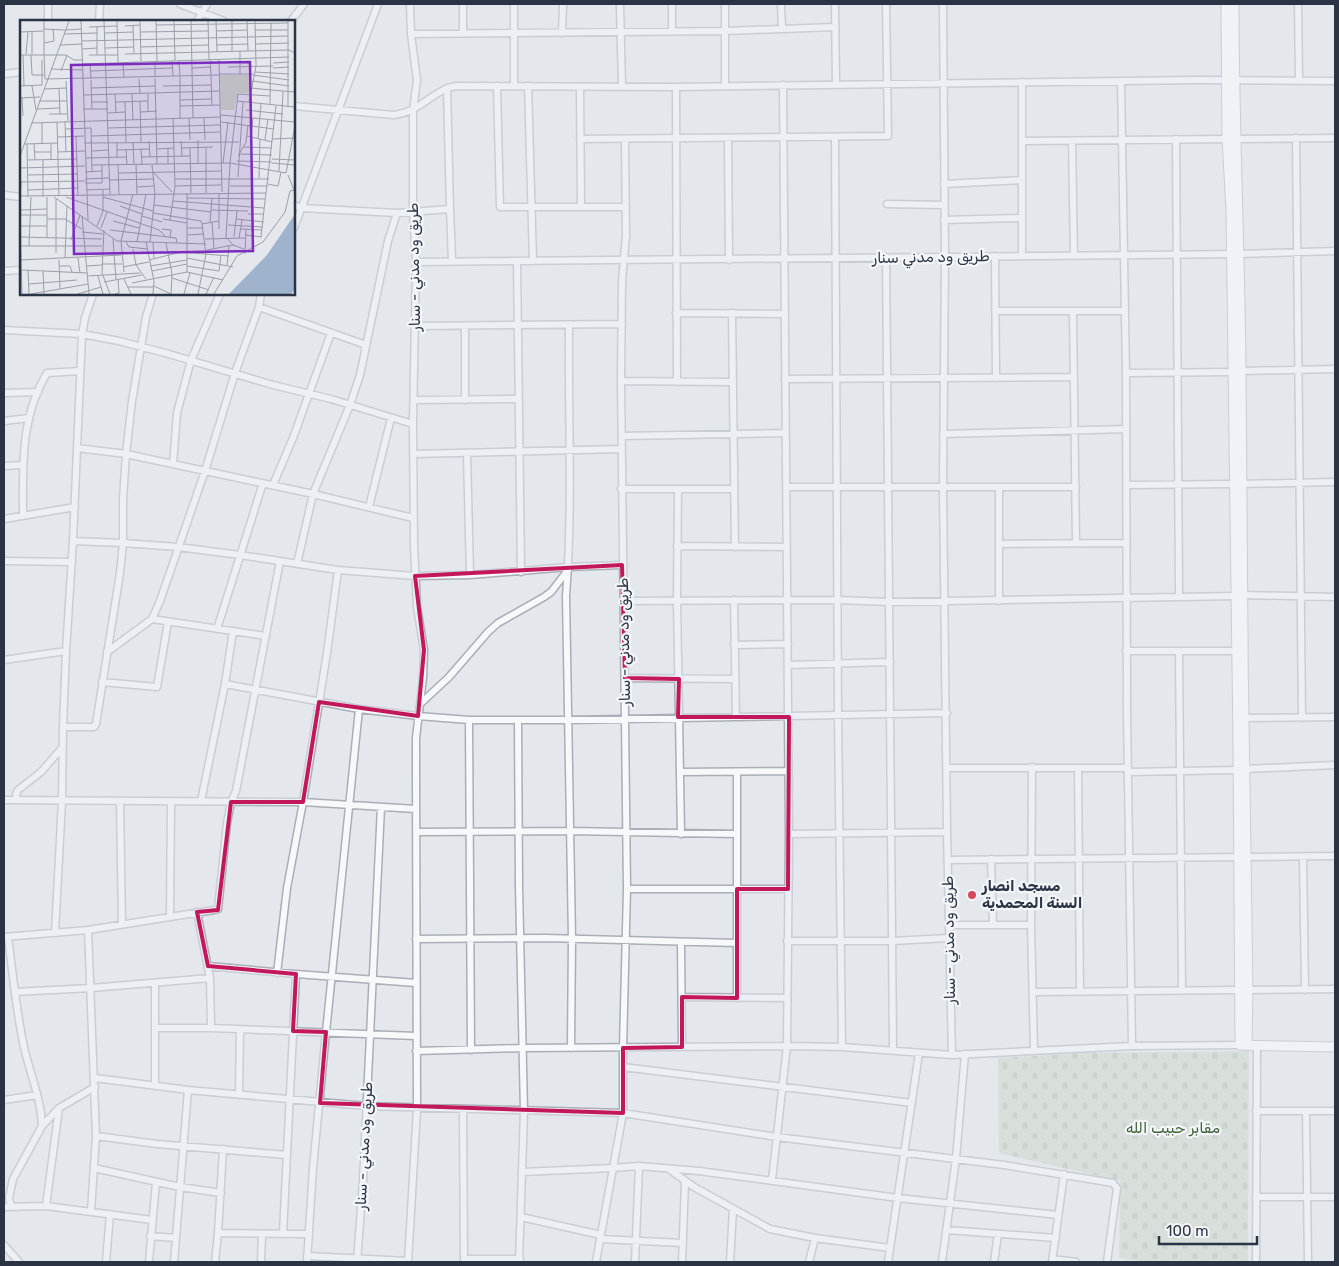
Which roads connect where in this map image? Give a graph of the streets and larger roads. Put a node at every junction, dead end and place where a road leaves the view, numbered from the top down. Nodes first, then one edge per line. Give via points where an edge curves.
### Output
1 (48, 4) edge
2 (100, 4) edge
3 (180, 4) edge
4 (207, 4) edge
5 (304, 4) edge
6 (378, 4) edge
7 (410, 4) edge
8 (463, 4) edge
9 (514, 4) edge
10 (563, 4) edge
11 (620, 4) edge
12 (672, 4) edge
13 (725, 4) edge
14 (781, 4) edge
15 (834, 4) edge
16 (886, 4) edge
17 (943, 4) edge
18 (1226, 4) edge
19 (1234, 4) edge
20 (1298, 4) edge
21 (202, 12) junction
22 (48, 20) edge
23 (99, 20) edge
24 (198, 20) edge
25 (222, 20) edge
26 (292, 20) edge
27 (835, 27) junction
28 (782, 29) junction
29 (672, 31) junction
30 (725, 31) junction
31 (513, 32) junction
32 (620, 32) junction
33 (463, 33) junction
34 (562, 33) junction
35 (411, 34) junction
36 (20, 72) edge
37 (4, 74) edge
38 (1121, 81) junction
39 (1231, 81) junction
40 (1299, 81) junction
41 (1335, 81) edge
42 (1022, 82) junction
43 (944, 83) junction
44 (836, 84) junction
45 (886, 84) junction
46 (725, 85) junction
47 (783, 85) junction
48 (497, 86) junction
49 (514, 86) junction
50 (528, 86) junction
51 (676, 86) junction
52 (580, 87) junction
53 (622, 87) junction
54 (448, 88) junction
55 (295, 106) edge
56 (336, 110) junction
57 (413, 110) junction
58 (783, 137) junction
59 (835, 137) junction
60 (676, 138) junction
61 (728, 138) junction
62 (1296, 138) junction
63 (1335, 138) edge
64 (580, 139) junction
65 (625, 139) junction
66 (1176, 139) junction
67 (1231, 139) junction
68 (1022, 140) junction
69 (1122, 140) junction
70 (1072, 141) junction
71 (1021, 180) junction
72 (944, 184) junction
73 (4, 195) edge
74 (20, 197) edge
75 (887, 204) dead end
76 (944, 204) junction
77 (295, 205) edge
78 (626, 207) junction
79 (301, 208) junction
80 (531, 208) junction
81 (581, 208) junction
82 (450, 210) junction
83 (413, 212) junction
84 (397, 213) junction
85 (1021, 218) junction
86 (944, 220) junction
87 (295, 225) edge
88 (1335, 251) edge
89 (1296, 252) junction
90 (1123, 254) junction
91 (1177, 254) junction
92 (1235, 254) junction
93 (1074, 255) junction
94 (996, 256) junction
95 (1022, 256) junction
96 (945, 257) junction
97 (784, 258) junction
98 (835, 258) junction
99 (886, 258) junction
100 (729, 260) junction
101 (452, 261) junction
102 (517, 261) junction
103 (532, 261) junction
104 (624, 261) junction
105 (676, 261) junction
106 (416, 262) junction
107 (20, 270) edge
108 (4, 271) edge
109 (93, 295) edge
110 (152, 295) edge
111 (220, 295) edge
112 (260, 295) edge
113 (259, 307) junction
114 (996, 311) junction
115 (1124, 311) junction
116 (1073, 312) junction
117 (676, 313) junction
118 (732, 313) junction
119 (784, 314) junction
120 (622, 324) junction
121 (517, 325) junction
122 (569, 325) junction
123 (415, 326) junction
124 (465, 326) junction
125 (4, 330) edge
126 (331, 333) junction
127 (82, 334) junction
128 (366, 345) junction
129 (142, 347) junction
130 (191, 360) junction
131 (1335, 369) edge
132 (1299, 370) junction
133 (80, 371) junction
134 (1177, 372) junction
135 (1237, 372) junction
136 (235, 373) junction
137 (1126, 373) junction
138 (1074, 377) junction
139 (943, 378) junction
140 (996, 378) junction
141 (785, 379) junction
142 (888, 379) junction
143 (836, 380) junction
144 (621, 381) junction
145 (677, 382) junction
146 (733, 382) junction
147 (38, 392) junction
148 (4, 393) edge
149 (310, 393) junction
150 (518, 399) junction
151 (414, 400) junction
152 (465, 400) junction
153 (350, 405) junction
154 (29, 418) junction
155 (391, 418) junction
156 (4, 421) edge
157 (413, 424) junction
158 (1126, 429) junction
159 (1075, 431) junction
160 (734, 433) junction
161 (786, 433) junction
162 (943, 434) junction
163 (622, 436) junction
164 (77, 448) junction
165 (621, 449) junction
166 (570, 451) junction
167 (519, 452) junction
168 (467, 453) junction
169 (126, 454) junction
170 (413, 454) junction
171 (173, 464) junction
172 (22, 465) junction
173 (4, 466) edge
174 (206, 471) junction
175 (1335, 482) edge
176 (263, 483) junction
177 (1299, 483) junction
178 (1177, 484) junction
179 (1238, 484) junction
180 (273, 485) junction
181 (1127, 485) junction
182 (943, 486) junction
183 (786, 487) junction
184 (889, 487) junction
185 (1076, 487) junction
186 (837, 488) junction
187 (999, 488) junction
188 (622, 489) junction
189 (678, 489) junction
190 (733, 489) junction
191 (313, 494) junction
192 (75, 507) junction
193 (369, 507) junction
194 (23, 516) junction
195 (413, 518) junction
196 (4, 519) edge
197 (73, 541) junction
198 (1076, 542) junction
199 (123, 543) junction
200 (1126, 543) junction
201 (999, 544) junction
202 (677, 546) junction
203 (178, 547) junction
204 (735, 547) junction
205 (787, 547) junction
206 (240, 555) junction
207 (4, 561) edge
208 (72, 562) junction
209 (280, 562) junction
210 (297, 564) junction
211 (622, 565) junction
212 (568, 568) junction
213 (338, 570) junction
214 (521, 572) junction
215 (470, 575) junction
216 (415, 576) junction
217 (1239, 596) junction
218 (1302, 596) junction
219 (1126, 597) junction
220 (1179, 597) junction
221 (1335, 597) edge
222 (677, 600) junction
223 (734, 600) junction
224 (788, 600) junction
225 (837, 600) junction
226 (623, 601) junction
227 (944, 601) junction
228 (999, 601) junction
229 (890, 602) junction
230 (152, 619) junction
231 (168, 622) junction
232 (217, 629) junction
233 (233, 631) junction
234 (266, 636) junction
235 (734, 644) junction
236 (788, 644) junction
237 (66, 651) junction
238 (1179, 651) junction
239 (1236, 651) junction
240 (107, 652) junction
241 (1126, 652) junction
242 (4, 660) edge
243 (890, 662) junction
244 (838, 664) junction
245 (788, 665) junction
246 (625, 678) junction
247 (679, 679) junction
248 (735, 679) junction
249 (102, 682) junction
250 (225, 684) junction
251 (256, 690) junction
252 (319, 702) junction
253 (420, 704) junction
254 (359, 709) junction
255 (947, 713) junction
256 (890, 714) junction
257 (418, 716) junction
258 (838, 716) junction
259 (736, 717) junction
260 (788, 717) junction
261 (1335, 717) edge
262 (678, 718) junction
263 (1244, 718) junction
264 (1302, 718) junction
265 (626, 719) junction
266 (469, 720) junction
267 (518, 720) junction
268 (568, 720) junction
269 (63, 727) junction
270 (62, 748) junction
271 (1335, 765) edge
272 (1032, 767) junction
273 (947, 768) junction
274 (1078, 768) junction
275 (1242, 769) junction
276 (1129, 770) junction
277 (788, 771) junction
278 (680, 772) junction
279 (737, 772) junction
280 (1180, 772) junction
281 (4, 800) edge
282 (17, 800) junction
283 (62, 801) junction
284 (120, 801) junction
285 (201, 801) junction
286 (171, 802) junction
287 (231, 802) junction
288 (303, 802) junction
289 (348, 805) junction
290 (381, 807) junction
291 (416, 809) junction
292 (470, 831) junction
293 (569, 831) junction
294 (416, 832) junction
295 (518, 832) junction
296 (947, 832) junction
297 (626, 833) junction
298 (681, 834) junction
299 (737, 834) junction
300 (789, 834) junction
301 (840, 834) junction
302 (892, 834) junction
303 (1242, 856) junction
304 (1335, 856) edge
305 (1181, 857) junction
306 (1303, 857) junction
307 (1079, 858) junction
308 (1130, 858) junction
309 (991, 859) junction
310 (1031, 859) junction
311 (948, 860) junction
312 (737, 888) junction
313 (627, 889) junction
314 (788, 889) junction
315 (197, 912) junction
316 (170, 916) junction
317 (122, 924) junction
318 (993, 924) junction
319 (949, 925) junction
320 (1031, 925) junction
321 (88, 930) junction
322 (55, 934) junction
323 (6, 937) edge
324 (520, 938) junction
325 (572, 938) junction
326 (949, 938) junction
327 (472, 939) junction
328 (416, 940) junction
329 (892, 940) junction
330 (626, 941) junction
331 (787, 941) junction
332 (841, 941) junction
333 (681, 942) junction
334 (737, 943) junction
335 (208, 966) junction
336 (277, 973) junction
337 (296, 974) junction
338 (332, 977) junction
339 (210, 978) junction
340 (372, 979) junction
341 (416, 982) junction
342 (155, 983) junction
343 (91, 988) junction
344 (1335, 989) edge
345 (1182, 990) junction
346 (1244, 990) junction
347 (1304, 990) junction
348 (1080, 991) junction
349 (1130, 991) junction
350 (15, 992) junction
351 (1033, 992) junction
352 (682, 997) junction
353 (737, 998) junction
354 (787, 998) junction
355 (156, 1028) junction
356 (211, 1028) junction
357 (240, 1030) junction
358 (293, 1031) junction
359 (326, 1032) junction
360 (370, 1034) junction
361 (416, 1036) junction
362 (1248, 1045) junction
363 (787, 1046) junction
364 (1132, 1046) junction
365 (682, 1047) junction
366 (842, 1047) junction
367 (1335, 1047) edge
368 (523, 1048) junction
369 (571, 1048) junction
370 (623, 1048) junction
371 (471, 1050) junction
372 (893, 1050) junction
373 (1034, 1050) junction
374 (416, 1051) junction
375 (919, 1053) junction
376 (966, 1054) junction
377 (952, 1055) junction
378 (623, 1067) junction
379 (95, 1078) junction
380 (155, 1086) junction
381 (95, 1087) junction
382 (782, 1088) junction
383 (188, 1090) junction
384 (37, 1095) junction
385 (239, 1095) junction
386 (4, 1100) edge
387 (289, 1100) junction
388 (320, 1103) junction
389 (912, 1103) junction
390 (366, 1106) junction
391 (59, 1108) junction
392 (417, 1109) junction
393 (464, 1110) junction
394 (1335, 1110) edge
395 (524, 1111) junction
396 (1256, 1111) junction
397 (1306, 1111) junction
398 (623, 1113) junction
399 (42, 1126) junction
400 (96, 1136) junction
401 (777, 1137) junction
402 (183, 1147) junction
403 (223, 1149) junction
404 (906, 1153) junction
405 (287, 1155) junction
406 (956, 1158) junction
407 (639, 1166) junction
408 (94, 1168) junction
409 (613, 1168) junction
410 (669, 1169) junction
411 (522, 1172) junction
412 (1064, 1174) junction
413 (772, 1180) junction
414 (156, 1182) junction
415 (685, 1182) junction
416 (180, 1187) junction
417 (221, 1193) junction
418 (1256, 1197) junction
419 (1307, 1197) junction
420 (1335, 1197) edge
421 (898, 1198) junction
422 (949, 1204) junction
423 (7, 1206) edge
424 (46, 1206) junction
425 (733, 1209) junction
426 (91, 1211) junction
427 (110, 1214) junction
428 (1058, 1216) junction
429 (521, 1217) junction
430 (152, 1220) junction
431 (946, 1230) junction
432 (218, 1233) junction
433 (262, 1234) junction
434 (283, 1234) junction
435 (309, 1234) junction
436 (998, 1234) junction
437 (150, 1236) junction
438 (600, 1237) junction
439 (176, 1238) junction
440 (815, 1238) junction
441 (1056, 1238) junction
442 (636, 1241) junction
443 (683, 1243) junction
444 (4, 1244) edge
445 (890, 1248) junction
446 (307, 1259) edge
447 (464, 1260) edge
448 (1053, 1260) edge
449 (356, 1261) edge
450 (408, 1261) edge
451 (520, 1261) edge
452 (19, 1262) edge
453 (106, 1262) edge
454 (149, 1262) edge
455 (174, 1262) edge
456 (215, 1262) edge
457 (262, 1262) edge
458 (596, 1262) edge
459 (635, 1262) edge
460 (682, 1262) edge
461 (730, 1262) edge
462 (809, 1262) edge
463 (888, 1262) edge
464 (942, 1262) edge
465 (994, 1262) edge
466 (1076, 1262) edge
467 (1106, 1262) edge
468 (1256, 1262) edge
469 (1308, 1262) edge

1 - 22 street
2 - 23 street
3 - 21 street
4 - 21 street
5 - 26 street
6 - 56 street
7 - 35 street, طريق ود مدني - سنار
8 - 33 street
9 - 31 street
10 - 34 street
11 - 32 street
12 - 29 street
13 - 30 street
14 - 28 street
15 - 27 street
16 - 45 street
17 - 43 street
18 - 39 street
19 - 39 street
20 - 40 street
21 - 24 street
21 - 25 street
27 - 28 street
27 - 44 street
28 - 30 street
29 - 30 street
29 - 32 street
30 - 46 street
31 - 33 street
31 - 34 street
31 - 49 street
32 - 34 street
32 - 53 street
33 - 35 street
35 - 57 street, طريق ود مدني - سنار via 417,80
36 - 37 street
38 - 39 street
38 - 42 street
38 - 69 street
39 - 40 street
39 - 67 street
40 - 41 street
42 - 43 street
42 - 68 street
43 - 45 street
43 - 72 street
44 - 45 street
44 - 47 street
45 - 59 street via 888,136
46 - 47 street
46 - 51 street
47 - 58 street
48 - 49 street
48 - 54 street
48 - 80 street via 500,207
49 - 50 street
50 - 52 street
50 - 80 street
51 - 53 street
51 - 60 street
52 - 53 street
52 - 64 street
54 - 57 street
54 - 82 street
55 - 56 street
56 - 57 street via 394,115
56 - 79 street
57 - 83 street, طريق ود مدني - سنار
58 - 59 street
58 - 61 street
58 - 97 street
59 - 98 street
60 - 61 street
60 - 65 street
60 - 105 street
61 - 100 street
62 - 63 street
62 - 67 street
62 - 89 street
64 - 65 street
64 - 81 street
65 - 78 street, طريق ود مدني - سنار
66 - 67 street
66 - 69 street
66 - 91 street
67 - 92 street
68 - 70 street
68 - 71 street
69 - 70 street
69 - 90 street
70 - 93 street
71 - 72 street
71 - 85 street
72 - 76 street
73 - 74 street
75 - 76 street
76 - 86 street
77 - 79 street
78 - 81 street
78 - 104 street, طريق ود مدني - سنار
79 - 84 street
79 - 87 street
80 - 81 street
80 - 103 street
82 - 83 street
82 - 101 street
83 - 84 street
83 - 106 street, طريق ود مدني - سنار
84 - 128 street, طريق ود مدني - سنار
85 - 86 street
85 - 95 street
86 - 96 street
88 - 89 street
89 - 92 street
89 - 132 street
90 - 91 street, طريق ود مدني سنار
90 - 93 street, طريق ود مدني سنار
90 - 115 street
91 - 92 street, طريق ود مدني سنار
91 - 134 street
92 - 135 street
93 - 95 street, طريق ود مدني سنار
94 - 95 street, طريق ود مدني سنار
94 - 96 street, طريق ود مدني سنار
94 - 114 street
96 - 99 street, طريق ود مدني سنار
96 - 139 street
97 - 98 street, طريق ود مدني سنار
97 - 100 street, طريق ود مدني سنار
97 - 119 street
98 - 99 street, طريق ود مدني سنار
98 - 143 street
99 - 142 street
100 - 105 street, طريق ود مدني سنار
101 - 102 street, طريق ود مدني سنار
101 - 106 street, طريق ود مدني سنار
102 - 103 street, طريق ود مدني سنار
102 - 121 street
103 - 104 street, طريق ود مدني سنار
104 - 105 street, طريق ود مدني سنار
104 - 120 street, طريق ود مدني - سنار
105 - 117 street
106 - 123 street, طريق ود مدني - سنار
107 - 108 street
109 - 127 street
110 - 129 street
111 - 130 street
112 - 113 street
113 - 126 street
113 - 136 street
114 - 116 street
114 - 140 street
115 - 116 street
115 - 137 street
116 - 138 street
117 - 118 street
117 - 145 street
118 - 119 street
118 - 146 street
119 - 141 street
120 - 122 street
120 - 144 street, طريق ود مدني - سنار
121 - 122 street
121 - 124 street
121 - 150 street
122 - 166 street
123 - 124 street
123 - 151 street, طريق ود مدني - سنار
124 - 152 street
125 - 127 street
126 - 128 street
126 - 149 street
127 - 129 street
127 - 133 street
128 - 153 street, طريق ود مدني - سنار
129 - 130 street
129 - 169 street
130 - 136 street
130 - 171 street via 177,412
131 - 132 street
132 - 135 street
132 - 177 street
133 - 147 street via 47,373
133 - 164 street
134 - 135 street
134 - 137 street
134 - 178 street
135 - 179 street
136 - 149 street
136 - 174 street
137 - 158 street
138 - 140 street
138 - 159 street
139 - 140 street
139 - 142 street
139 - 162 street
141 - 143 street
141 - 161 street
142 - 143 street
142 - 184 street
143 - 186 street
144 - 145 street
144 - 163 street, طريق ود مدني - سنار
145 - 146 street
146 - 160 street
147 - 148 street
147 - 154 street
149 - 153 street
149 - 180 street
150 - 152 street
150 - 167 street
151 - 152 street
151 - 157 street, طريق ود مدني - سنار
153 - 155 street
153 - 191 street, طريق ود مدني - سنار
154 - 156 street
154 - 172 street
155 - 157 street
155 - 193 street
157 - 170 street, طريق ود مدني - سنار
158 - 159 street
158 - 181 street
159 - 162 street
159 - 185 street
160 - 161 street
160 - 163 street
160 - 190 street
161 - 183 street
162 - 182 street
163 - 165 street, طريق ود مدني - سنار
164 - 169 street
164 - 192 street
165 - 166 street
165 - 188 street, طريق ود مدني - سنار
166 - 167 street
166 - 212 street
167 - 168 street
167 - 214 street
168 - 170 street
168 - 215 street
169 - 171 street
169 - 199 street
170 - 195 street, طريق ود مدني - سنار
171 - 174 street
172 - 173 street
172 - 194 street
174 - 176 street
174 - 203 street
175 - 177 street
176 - 180 street
176 - 206 street
177 - 179 street
177 - 218 street
178 - 179 street
178 - 181 street
178 - 220 street
179 - 217 street
180 - 191 street
181 - 200 street
182 - 184 street
182 - 187 street
182 - 227 street
183 - 186 street
183 - 205 street
184 - 186 street
184 - 229 street
185 - 187 street
185 - 198 street
186 - 225 street
187 - 201 street
188 - 189 street
188 - 211 street, طريق ود مدني - سنار
189 - 190 street
189 - 202 street
190 - 204 street
191 - 193 street
191 - 210 street, طريق ود مدني - سنار
192 - 194 street
192 - 197 street
193 - 195 street
194 - 196 street
195 - 216 street, طريق ود مدني - سنار
197 - 199 street, طريق ود مدني - سنار
197 - 208 street
198 - 200 street
198 - 201 street
199 - 203 street, طريق ود مدني - سنار
199 - 240 street
200 - 219 street
201 - 228 street
202 - 204 street
202 - 222 street
203 - 206 street, طريق ود مدني - سنار
203 - 230 street
204 - 205 street
205 - 224 street
206 - 209 street, طريق ود مدني - سنار
206 - 232 street
207 - 208 street
208 - 237 street
209 - 210 street, طريق ود مدني - سنار
209 - 234 street
210 - 213 street, طريق ود مدني - سنار
211 - 212 street, طريق ود مدني - سنار
211 - 226 street, طريق ود مدني - سنار
212 - 214 street, طريق ود مدني - سنار
212 - 253 street via 551,592 488,632 449,678
212 - 268 street
213 - 216 street, طريق ود مدني - سنار
213 - 252 street
214 - 215 street, طريق ود مدني - سنار
215 - 216 street, طريق ود مدني - سنار
216 - 253 street, طريق ود مدني - سنار via 424,650
217 - 218 street
217 - 220 street
217 - 239 street
217 - 263 street
218 - 221 street
218 - 264 street
219 - 220 street
219 - 228 street
219 - 241 street
222 - 223 street
222 - 226 street
222 - 247 street
223 - 224 street
223 - 235 street
224 - 225 street
224 - 236 street
225 - 229 street
225 - 244 street
226 - 246 street, طريق ود مدني - سنار
227 - 228 street
227 - 229 street
227 - 255 street
229 - 243 street
230 - 231 street
230 - 240 street
231 - 232 street
231 - 249 street via 157,687
232 - 233 street
233 - 234 street
233 - 250 street
234 - 251 street
235 - 236 street
235 - 248 street
236 - 245 street
237 - 242 street
237 - 269 street
238 - 239 street
238 - 241 street
238 - 280 street
239 - 275 street
240 - 249 street
241 - 276 street
243 - 244 street
243 - 256 street
244 - 245 street
244 - 258 street
245 - 260 street
246 - 247 street
246 - 265 street, طريق ود مدني - سنار
247 - 248 street
247 - 262 street
248 - 259 street
249 - 269 street via 94,727
250 - 251 street, طريق ود مدني - سنار
250 - 285 street
251 - 252 street, طريق ود مدني - سنار
251 - 287 street
252 - 254 street, طريق ود مدني - سنار
252 - 288 street
253 - 257 street, طريق ود مدني - سنار
254 - 257 street, طريق ود مدني - سنار
254 - 289 street, طريق ود مدني - سنار
255 - 256 street, طريق ود مدني - سنار
255 - 273 street
256 - 258 street, طريق ود مدني - سنار
256 - 302 street
257 - 266 street, طريق ود مدني - سنار
257 - 291 street, طريق ود مدني - سنار
258 - 260 street, طريق ود مدني - سنار
258 - 301 street
259 - 260 street, طريق ود مدني - سنار
259 - 262 street, طريق ود مدني - سنار
260 - 277 street
261 - 264 street
262 - 265 street, طريق ود مدني - سنار
262 - 278 street
263 - 264 street
263 - 275 street
265 - 268 street, طريق ود مدني - سنار
265 - 297 street, طريق ود مدني - سنار
266 - 267 street, طريق ود مدني - سنار
266 - 292 street
267 - 268 street, طريق ود مدني - سنار
267 - 295 street
268 - 293 street
269 - 270 street
270 - 282 street via 41,772 18,790
270 - 283 street
271 - 275 street
272 - 273 street
272 - 274 street
272 - 310 street
273 - 296 street
274 - 276 street
274 - 307 street
275 - 280 street
275 - 303 street
276 - 280 street
276 - 308 street
277 - 279 street
277 - 300 street
278 - 279 street
278 - 298 street
279 - 299 street
280 - 305 street
281 - 282 street
282 - 283 street
283 - 284 street
283 - 322 street
284 - 286 street
284 - 317 street
285 - 286 street
285 - 287 street
286 - 316 street
287 - 288 street
287 - 315 street via 218,909
288 - 289 street
288 - 336 street via 287,888
289 - 290 street
289 - 338 street, طريق ود مدني - سنار
290 - 291 street
290 - 340 street, طريق ود مدني - سنار
291 - 294 street, طريق ود مدني - سنار
292 - 294 street
292 - 295 street
292 - 327 street
293 - 295 street
293 - 297 street
293 - 325 street
294 - 328 street, طريق ود مدني - سنار
295 - 324 street
296 - 302 street
296 - 311 street
297 - 298 street
297 - 313 street, طريق ود مدني - سنار
298 - 299 street
299 - 312 street
300 - 301 street
300 - 314 street
301 - 302 street
301 - 332 street
302 - 329 street
303 - 305 street, طريق ود مدني - سنار
303 - 306 street, طريق ود مدني - سنار
303 - 346 street
304 - 306 street, طريق ود مدني - سنار
305 - 308 street, طريق ود مدني - سنار
305 - 345 street
306 - 347 street
307 - 308 street, طريق ود مدني - سنار
307 - 310 street, طريق ود مدني - سنار
307 - 348 street
308 - 349 street
309 - 310 street, طريق ود مدني - سنار
309 - 311 street, طريق ود مدني - سنار
309 - 318 street
310 - 320 street
311 - 319 street, طريق ود مدني - سنار
312 - 313 street
312 - 314 street
312 - 334 street
313 - 330 street, طريق ود مدني - سنار
314 - 331 street
315 - 316 street
315 - 335 street
316 - 317 street
317 - 321 street
318 - 319 street
318 - 320 street
319 - 326 street, طريق ود مدني - سنار
320 - 351 street
321 - 322 street
321 - 343 street
322 - 323 street
323 - 350 street
324 - 325 street
324 - 327 street
324 - 368 street
325 - 330 street
325 - 369 street
326 - 329 street
326 - 377 street, طريق ود مدني - سنار
327 - 328 street
327 - 371 street
328 - 341 street, طريق ود مدني - سنار
329 - 332 street
329 - 372 street
330 - 333 street
330 - 370 street, طريق ود مدني - سنار
331 - 332 street
331 - 354 street
332 - 366 street
333 - 334 street
333 - 352 street
334 - 353 street
335 - 336 street
335 - 339 street
336 - 337 street
337 - 338 street
337 - 358 street
338 - 340 street
338 - 359 street, طريق ود مدني - سنار
339 - 342 street
339 - 356 street
340 - 341 street
340 - 360 street, طريق ود مدني - سنار
341 - 361 street, طريق ود مدني - سنار
342 - 343 street
342 - 355 street
343 - 350 street
343 - 379 street
344 - 347 street
345 - 346 street
345 - 349 street
346 - 347 street
346 - 362 street
348 - 349 street
348 - 351 street
349 - 364 street
350 - 384 street via 24,1050
351 - 373 street
352 - 353 street
352 - 365 street
353 - 354 street
354 - 363 street
355 - 356 street
355 - 380 street
356 - 357 street
357 - 358 street
357 - 385 street
358 - 359 street
358 - 387 street
359 - 360 street
359 - 388 street, طريق ود مدني - سنار
360 - 361 street
360 - 390 street, طريق ود مدني - سنار
361 - 374 street, طريق ود مدني - سنار
362 - 364 street
362 - 367 street
362 - 396 street
363 - 365 street
363 - 366 street
363 - 382 street
364 - 373 street
365 - 370 street
366 - 372 street
368 - 369 street
368 - 371 street
368 - 395 street
369 - 370 street
370 - 378 street, طريق ود مدني - سنار
371 - 374 street
372 - 375 street
373 - 376 street
374 - 392 street, طريق ود مدني - سنار
375 - 377 street
375 - 389 street
376 - 377 street
376 - 406 street
378 - 382 street
378 - 398 street, طريق ود مدني - سنار
379 - 380 street
379 - 381 street
380 - 383 street
381 - 391 street
381 - 400 street
382 - 389 street
382 - 401 street
383 - 385 street
383 - 402 street
384 - 386 street
384 - 399 street
385 - 387 street
387 - 388 street
387 - 405 street
388 - 390 street
388 - 435 street, طريق ود مدني - سنار
389 - 404 street
390 - 392 street
390 - 449 street, طريق ود مدني - سنار
391 - 399 street
391 - 424 street
392 - 393 street
392 - 450 street, طريق ود مدني - سنار
393 - 395 street
393 - 447 street
394 - 397 street
395 - 398 street
395 - 411 street
396 - 397 street
396 - 418 street
397 - 419 street
398 - 401 street
398 - 409 street, طريق ود مدني - سنار
399 - 423 street via 12,1179
400 - 402 street
400 - 408 street
401 - 404 street
401 - 413 street
402 - 403 street
402 - 416 street
403 - 405 street
403 - 417 street
404 - 406 street
404 - 421 street
405 - 434 street
406 - 412 street
406 - 422 street
407 - 409 street
407 - 410 street
407 - 442 street
408 - 414 street
408 - 426 street
409 - 411 street
409 - 438 street, طريق ود مدني - سنار
410 - 413 street
410 - 415 street
411 - 429 street
412 - 428 street
412 - 467 street via 1116,1185
413 - 421 street
414 - 416 street
414 - 430 street
415 - 425 street
415 - 443 street
416 - 417 street
416 - 439 street
417 - 432 street
418 - 419 street
418 - 468 street
419 - 420 street
419 - 469 street
421 - 422 street
421 - 445 street
422 - 428 street
422 - 431 street
423 - 424 street
424 - 426 street
425 - 440 street via 770,1229
425 - 461 street
426 - 427 street
427 - 430 street
427 - 453 street
428 - 441 street
429 - 438 street
429 - 451 street
430 - 437 street
431 - 436 street
431 - 464 street
432 - 433 street
432 - 456 street
433 - 434 street
433 - 457 street
434 - 435 street
435 - 446 street, طريق ود مدني - سنار
436 - 441 street
436 - 465 street
437 - 439 street
437 - 454 street
438 - 442 street
438 - 458 street, طريق ود مدني - سنار
439 - 455 street
440 - 445 street
440 - 462 street
441 - 448 street
442 - 443 street
442 - 459 street
443 - 460 street
444 - 452 street
445 - 463 street
446 - 449 street, طريق ود مدني - سنار
447 - 451 street
448 - 466 street
449 - 450 street, طريق ود مدني - سنار

